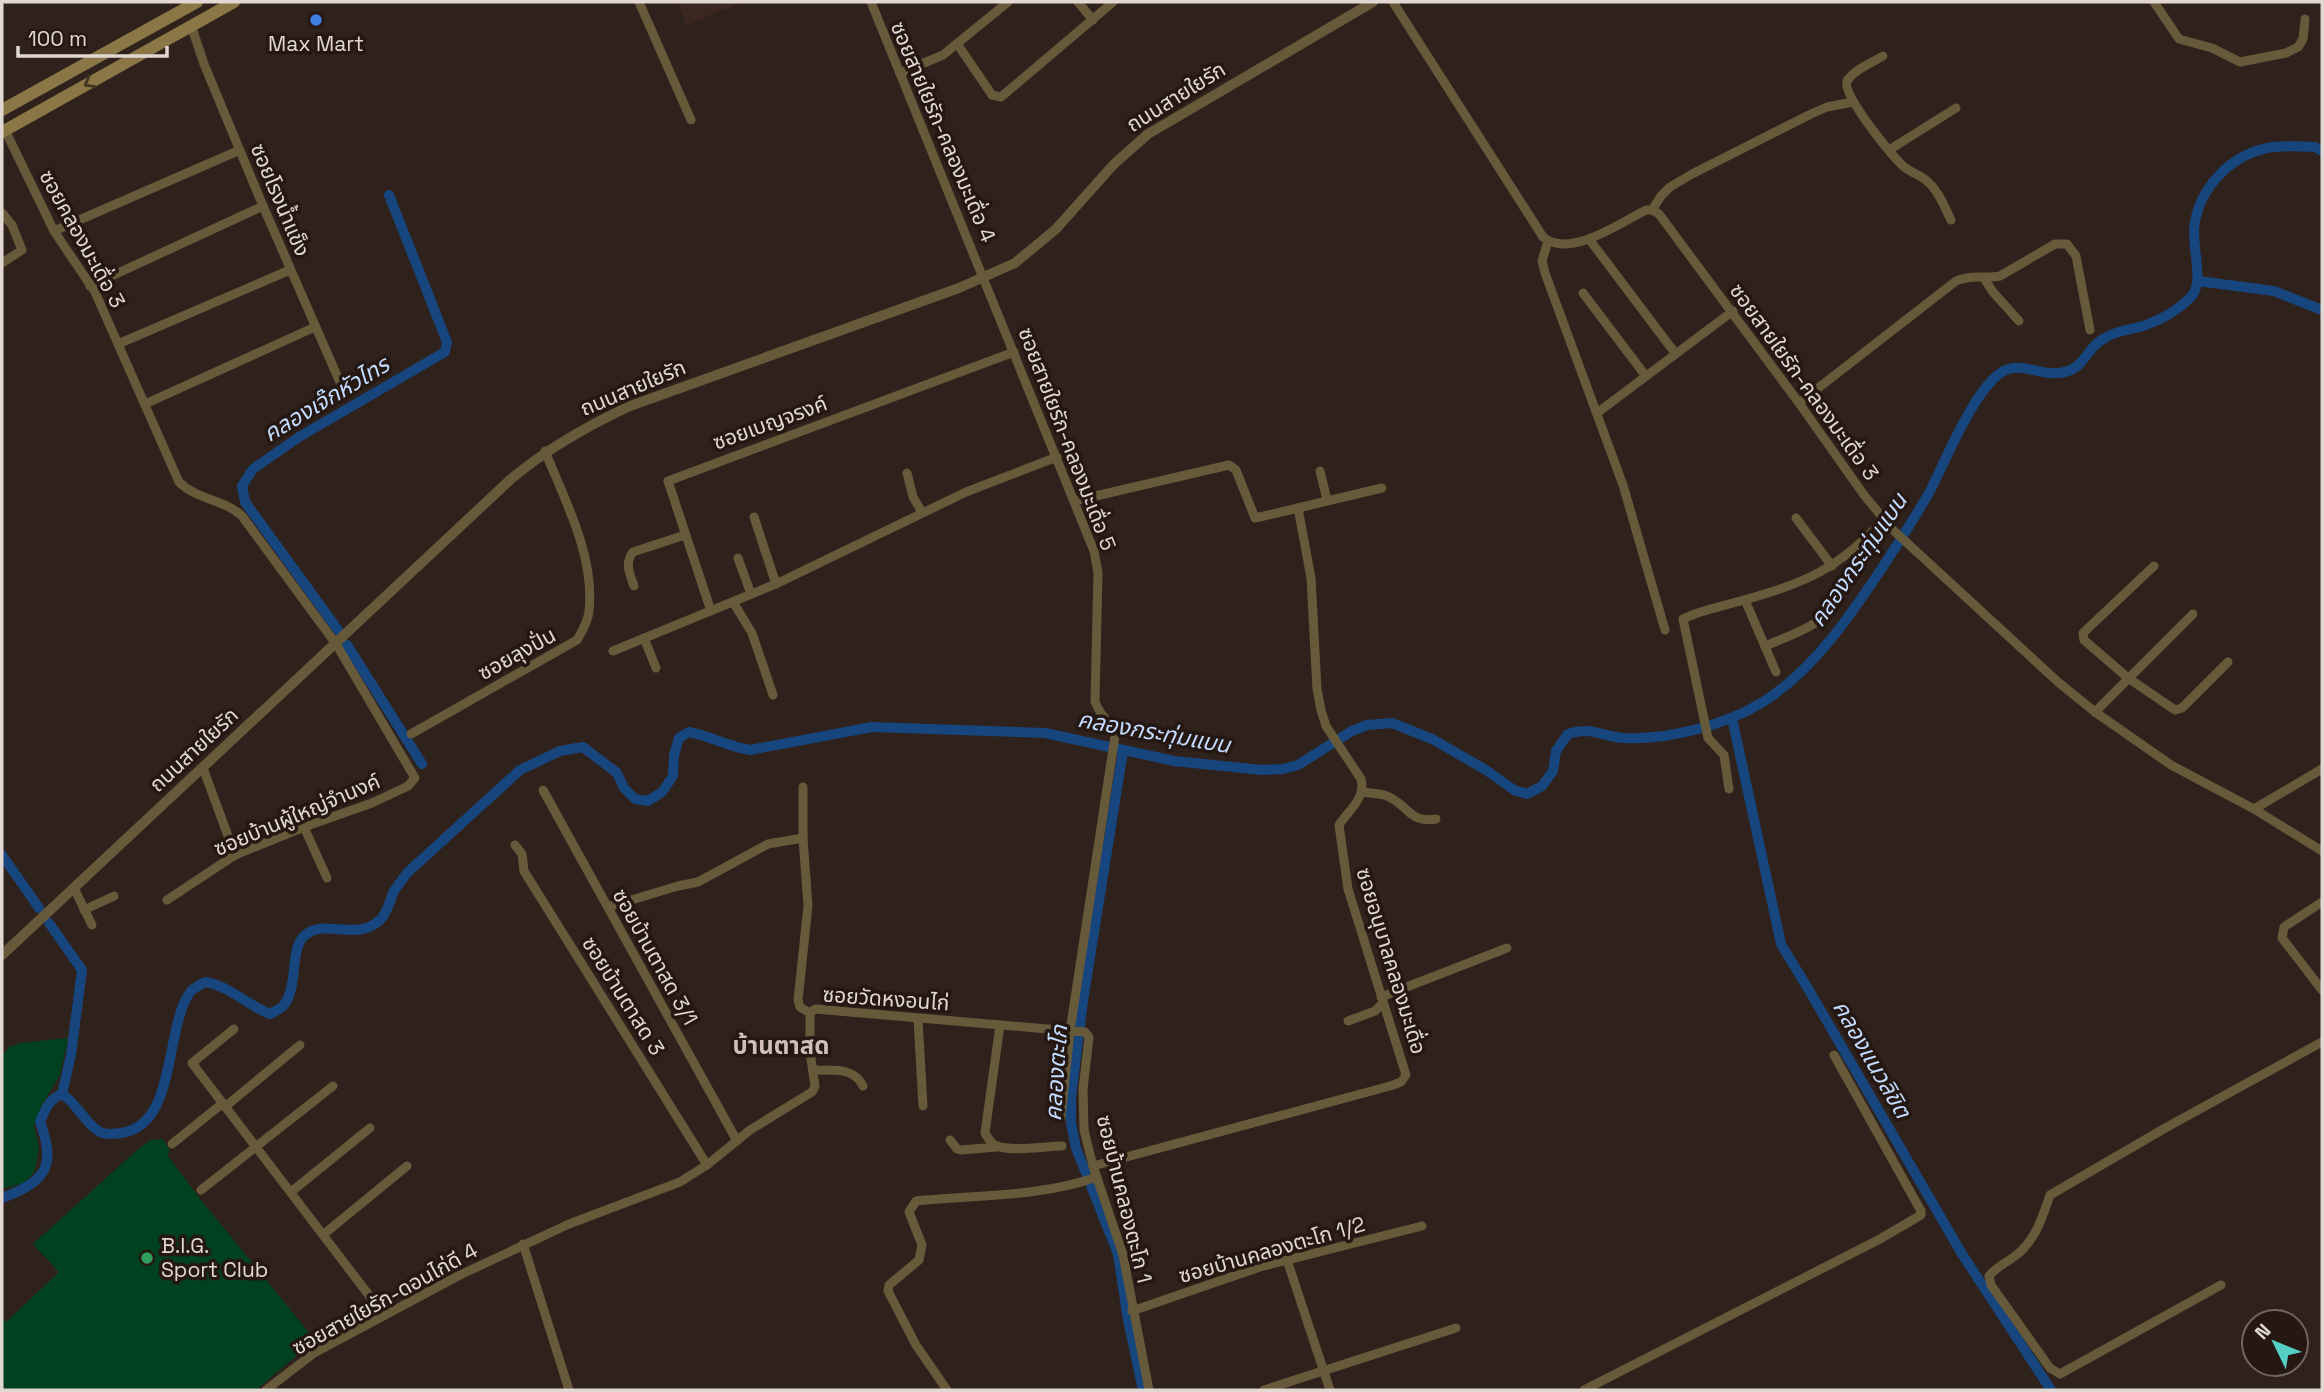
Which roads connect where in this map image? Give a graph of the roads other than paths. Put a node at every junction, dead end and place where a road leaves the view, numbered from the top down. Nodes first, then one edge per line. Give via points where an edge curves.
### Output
1 (197, 2) edge
2 (234, 2) edge
3 (639, 2) edge
4 (870, 2) edge
5 (1008, 2) edge
6 (1078, 2) edge
7 (1113, 2) edge
8 (1373, 2) edge
9 (1393, 2) edge
10 (2154, 2) edge
11 (2305, 19) dead end
12 (1093, 20) junction
13 (191, 25) junction
14 (958, 45) junction
15 (1883, 56) dead end
16 (900, 73) junction
17 (1853, 102) junction
18 (1956, 108) dead end
19 (2, 110) edge
20 (691, 120) dead end
21 (3, 131) edge
22 (240, 150) junction
23 (1889, 150) junction
24 (263, 206) junction
25 (1653, 210) junction
26 (2, 213) edge
27 (1951, 220) dead end
28 (54, 230) junction
29 (1589, 239) junction
30 (1548, 241) junction
31 (2, 263) edge
32 (290, 270) junction
33 (984, 276) junction
34 (1984, 278) junction
35 (90, 286) junction
36 (1583, 293) dead end
37 (1733, 312) junction
38 (2019, 321) dead end
39 (315, 327) junction
40 (2090, 330) dead end
41 (118, 344) junction
42 (1014, 352) junction
43 (1675, 353) junction
44 (1645, 375) junction
45 (342, 387) dead end
46 (1800, 403) junction
47 (145, 404) junction
48 (1597, 413) junction
49 (545, 451) junction
50 (1057, 457) junction
51 (1320, 471) dead end
52 (907, 473) dead end
53 (1382, 488) dead end
54 (1327, 500) junction
55 (1074, 501) junction
56 (1298, 508) junction
57 (922, 512) junction
58 (754, 517) dead end
59 (1797, 518) dead end
60 (1884, 519) junction
61 (1871, 534) junction
62 (685, 535) junction
63 (738, 558) dead end
64 (1832, 566) junction
65 (2154, 566) dead end
66 (776, 584) junction
67 (634, 586) dead end
68 (751, 594) junction
69 (1745, 600) junction
70 (733, 601) junction
71 (712, 611) junction
72 (2193, 614) dead end
73 (1665, 631) dead end
74 (644, 638) junction
75 (335, 644) junction
76 (1765, 646) junction
77 (613, 651) dead end
78 (2228, 663) dead end
79 (656, 668) dead end
80 (1776, 672) dead end
81 (2128, 678) junction
82 (773, 695) dead end
83 (2095, 712) junction
84 (411, 734) dead end
85 (203, 768) junction
86 (2322, 769) edge
87 (803, 787) dead end
88 (1729, 789) dead end
89 (543, 790) dead end
90 (1363, 792) junction
91 (2254, 808) junction
92 (1436, 819) dead end
93 (303, 827) junction
94 (803, 838) junction
95 (515, 845) dead end
96 (2322, 851) edge
97 (235, 855) junction
98 (327, 878) dead end
99 (74, 888) junction
100 (114, 896) dead end
101 (167, 900) dead end
102 (2322, 902) edge
103 (608, 907) junction
104 (84, 910) junction
105 (92, 925) dead end
106 (1507, 948) dead end
107 (2, 955) edge
108 (2322, 990) edge
109 (1382, 1000) junction
110 (810, 1013) junction
111 (918, 1019) junction
112 (1348, 1021) dead end
113 (1000, 1025) junction
114 (234, 1028) dead end
115 (1072, 1031) junction
116 (2322, 1042) edge
117 (300, 1045) dead end
118 (1834, 1055) dead end
119 (813, 1070) junction
120 (333, 1086) dead end
121 (863, 1086) dead end
122 (224, 1104) junction
123 (923, 1106) dead end
124 (1061, 1118) dead end
125 (370, 1128) dead end
126 (950, 1140) dead end
127 (737, 1141) junction
128 (172, 1144) dead end
129 (256, 1146) junction
130 (1062, 1146) dead end
131 (998, 1147) junction
132 (407, 1166) dead end
133 (708, 1166) junction
134 (1093, 1166) junction
135 (1095, 1178) junction
136 (201, 1190) dead end
137 (291, 1192) junction
138 (1422, 1226) dead end
139 (324, 1234) junction
140 (523, 1244) junction
141 (1287, 1261) junction
142 (2221, 1285) dead end
143 (1132, 1311) junction
144 (384, 1315) junction
145 (1456, 1328) dead end
146 (1324, 1373) junction
147 (266, 1390) edge
148 (569, 1390) edge
149 (947, 1390) edge
150 (1149, 1390) edge
151 (1265, 1390) edge
152 (1330, 1390) edge
153 (1584, 1390) edge

1 - 19 main road
2 - 13 main road
3 - 20 street
4 - 16 street, ซอยสายใยรัก-คลองมะเดื่อ 4
5 - 14 street
6 - 12 street
7 - 12 street
8 - 33 street, ถนนสายใยรัก via 1148,134 1034,249
9 - 30 street
10 - 11 street via 2179,39 2240,62 2298,47
12 - 14 street via 1001,97 992,95
13 -> 21 main road
13 - 22 street, ซอยโรงน้ำแข็ง
14 - 16 street via 927,64
15 - 17 street via 1846,83
16 - 33 street, ซอยสายใยรัก-คลองมะเดื่อ 4
17 - 23 street
17 - 25 street via 1811,114 1692,174 1670,187
18 - 23 street
21 - 28 street, ซอยคลองมะเดื่อ 3
22 - 24 street, ซอยโรงน้ำแข็ง
22 - 28 street
23 - 27 street via 1910,172 1932,185
24 - 32 street, ซอยโรงน้ำแข็ง
24 - 35 street
25 - 29 street
25 - 37 street, ซอยสายใยรัก-คลองมะเดื่อ 3
26 - 31 street via 22,250
28 - 35 street, ซอยคลองมะเดื่อ 3
29 - 30 street via 1569,246
29 - 43 street
30 - 48 street via 1542,261 1545,273
32 - 39 street, ซอยโรงน้ำแข็ง
32 - 41 street
33 - 42 street, ซอยสายใยรัก-คลองมะเดื่อ 5
33 - 49 street, ถนนสายใยรัก via 630,406
34 - 38 street
34 - 40 street via 2000,276 2055,244 2067,244 2076,256
34 - 46 street via 1956,281
35 - 41 street, ซอยคลองมะเดื่อ 3
36 - 44 street
37 - 43 street
37 - 46 street, ซอยสายใยรัก-คลองมะเดื่อ 3
39 - 45 street, ซอยโรงน้ำแข็ง
39 - 47 street
41 - 47 street, ซอยคลองมะเดื่อ 3
42 - 50 street, ซอยสายใยรัก-คลองมะเดื่อ 5
42 - 62 street, ซอยเบญจรงค์ via 670,479
43 - 44 street
44 - 48 street
46 - 60 street, ซอยสายใยรัก-คลองมะเดื่อ 3
47 - 75 street, ซอยคลองมะเดื่อ 3 via 179,482 242,516
48 - 73 street
49 - 75 street, ถนนสายใยรัก
49 - 84 street, ซอยลุงปั่น via 588,569 585,627 577,640
50 - 55 street, ซอยสายใยรัก-คลองมะเดื่อ 5
50 - 57 street
51 - 54 street
52 - 57 street
53 - 54 street
54 - 56 street
55 - 56 street via 1229,465 1236,470 1255,518
55 - 115 street, ซอยสายใยรัก-คลองมะเดื่อ 5 via 1098,572 1095,701 1115,736
56 - 90 street via 1311,578 1317,690 1326,726 1361,779
57 - 66 street
58 - 66 street
59 - 64 street
60 - 61 street
60 - 83 street, ซอยสายใยรัก-คลองมะเดื่อ 3
61 - 64 street
61 - 76 street via 1853,574 1819,620
62 - 67 street via 633,552 628,566
62 - 71 street, ซอยเบญจรงค์
63 - 68 street
64 - 69 street via 1788,587
65 - 81 street via 2082,633 2084,640
66 - 68 street
68 - 70 street
69 - 76 street
69 - 88 street via 1683,618 1707,738 1724,755
70 - 71 street
70 - 82 street via 752,633
71 - 74 street
72 - 81 street
74 - 77 street
74 - 79 street
75 - 85 street, ถนนสายใยรัก
75 - 93 street, ซอยบ้านผู้ใหญ่จำนงค์ via 415,778 372,803
76 - 80 street
78 - 81 street via 2175,710
81 - 83 street
83 - 91 street, ซอยสายใยรัก-คลองมะเดื่อ 3 via 2171,765
85 - 97 street
85 - 99 street, ถนนสายใยรัก
86 - 91 street
87 - 94 street
89 - 103 street, ซอยบ้านตาสด 3/1
90 - 92 street via 1392,798 1410,816
90 - 109 street, ซอยอนุบาลคลองมะเดื่อ via 1339,825 1340,843 1348,889
91 - 96 street, ซอยสายใยรัก-คลองมะเดื่อ 3
93 - 97 street, ซอยบ้านผู้ใหญ่จำนงค์
93 - 98 street
94 - 103 street via 768,844 698,882
94 - 110 street via 808,906 798,1000
95 - 133 street, ซอยบ้านตาสด 3 via 524,871
97 - 101 street, ซอยบ้านผู้ใหญ่จำนงค์
99 - 104 street
99 - 107 street, ถนนสายใยรัก
100 - 104 street
102 - 108 street via 2284,927 2281,938
103 - 127 street, ซอยบ้านตาสด 3/1
104 - 105 street
106 - 109 street
109 - 112 street via 1375,1011
109 - 134 street, ซอยอนุบาลคลองมะเดื่อ via 1405,1069 1401,1082
110 - 111 street, ซอยวัดหงอนไก่ via 815,1009
110 - 119 street, ซอยวัดหงอนไก่
111 - 113 street, ซอยวัดหงอนไก่
111 - 123 street
113 - 115 street, ซอยวัดหงอนไก่
113 - 131 street via 985,1133
114 - 122 street via 192,1063
115 - 124 street
115 - 134 street, ซอยบ้านคลองตะโก 1 via 1085,1031 1089,1037 1084,1130
116 - 142 street via 2050,1195 2031,1239 1989,1276 2050,1368 2060,1374
117 - 122 street
118 - 153 street via 1920,1215
119 - 121 street via 850,1072
119 - 127 street, ซอยวัดหงอนไก่ via 812,1092
120 - 129 street
122 - 128 street
122 - 129 street
125 - 137 street
126 - 131 street via 961,1150
127 - 133 street, ซอยวัดหงอนไก่
129 - 136 street
129 - 137 street
130 - 131 street
132 - 139 street
133 - 140 street, ซอยวัดหงอนไก่ via 666,1188
134 - 135 street, ซอยบ้านคลองตะโก 1
135 - 143 street, ซอยบ้านคลองตะโก 1 via 1123,1255
135 - 149 street via 1047,1190 913,1203 909,1212 922,1245 919,1260 888,1291 916,1345
137 - 139 street
138 - 141 street, ซอยบ้านคลองตะโก 1/2
139 - 144 street
140 - 144 street, ซอยสายใยรัก-ดอนไก่ดี 4
140 - 148 street
141 - 143 street, ซอยบ้านคลองตะโก 1/2
141 - 146 street
143 - 150 street, ซอยบ้านคลองตะโก 1
144 - 147 street, ซอยสายใยรัก-ดอนไก่ดี 4 via 314,1353
145 - 146 street
146 - 151 street
146 - 152 street

